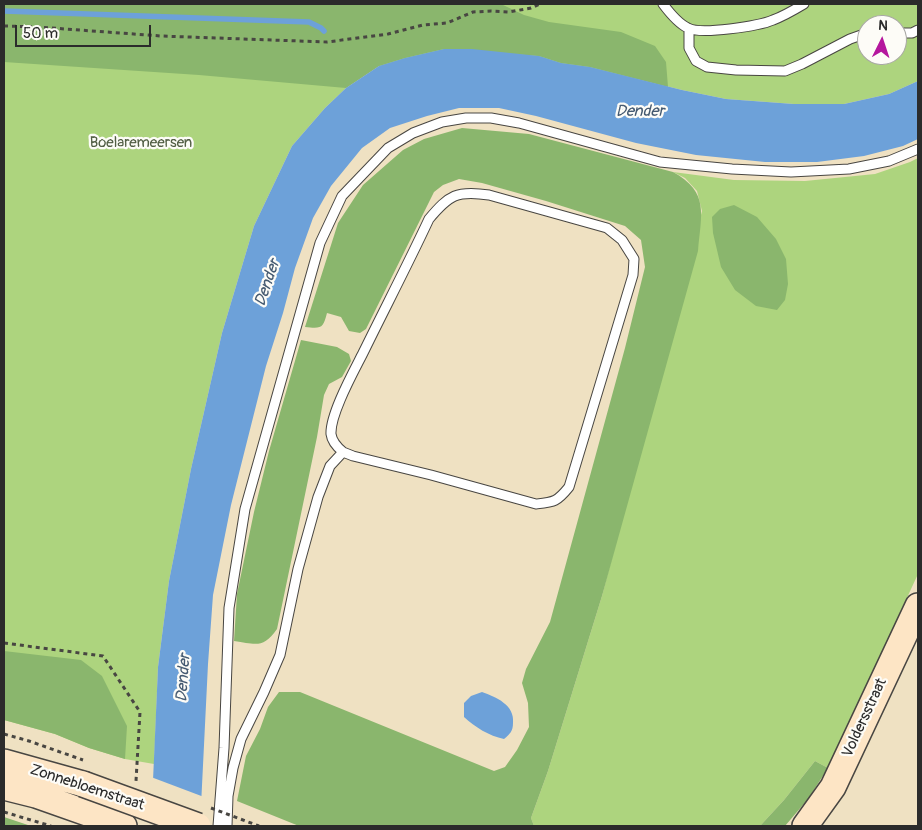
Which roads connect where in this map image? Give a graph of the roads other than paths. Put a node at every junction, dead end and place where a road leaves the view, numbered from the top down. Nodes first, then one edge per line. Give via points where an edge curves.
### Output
1 (663, 4) edge
2 (804, 4) edge
3 (689, 29) junction
4 (857, 37) edge
5 (918, 149) edge
6 (342, 452) junction
7 (918, 606) edge
8 (4, 762) edge
9 (4, 786) edge
10 (124, 826) edge
11 (198, 826) edge
12 (218, 826) edge
13 (227, 826) edge
14 (806, 826) edge

1 - 3 lane
2 - 3 lane via 771,21 737,28
3 - 4 lane via 689,48 696,61 707,67 736,70 785,70
5 - 12 lane via 889,161 849,169 791,172 732,169 660,162 491,118 442,122 413,133 388,148 342,196 320,243 245,509 229,608
6 - 6 lane via 536,504 561,498 569,487 633,275 634,259 622,240 607,228 489,195 458,194 446,201 429,219 338,409 331,434
6 - 13 lane via 330,466 318,497 298,568 280,655 241,739 228,796
7 - 14 main road, Voldersstraat via 833,787
8 - 11 main road, Zonnebloemstraat, bridge via 86,773
9 - 10 main road, Zonnebloemstraat

